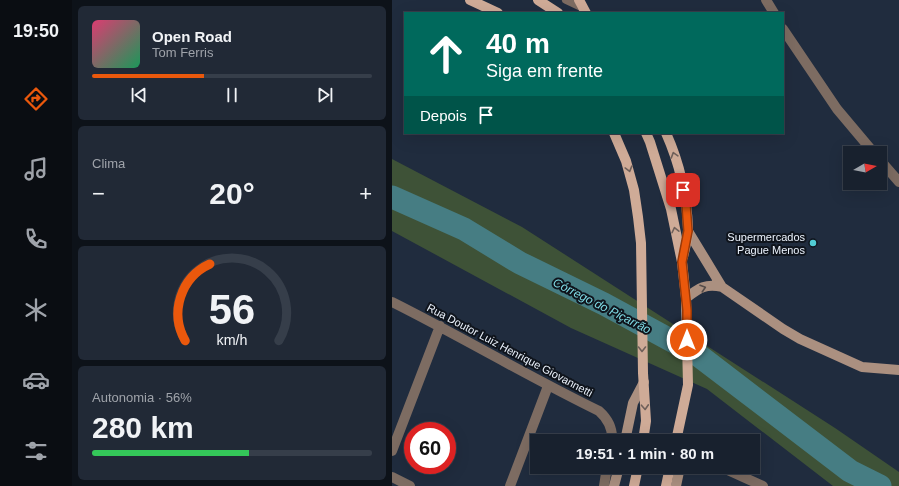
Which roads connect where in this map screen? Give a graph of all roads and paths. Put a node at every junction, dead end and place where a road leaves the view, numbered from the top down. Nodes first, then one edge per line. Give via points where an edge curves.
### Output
1 (470, 0) edge
2 (538, 0) edge
3 (566, 0) edge
4 (766, 0) edge
5 (583, 7) edge
6 (496, 12) edge
7 (556, 12) edge
8 (773, 12) edge
9 (784, 30) edge
10 (614, 134) edge
11 (646, 134) edge
12 (666, 134) edge
13 (868, 146) edge
14 (887, 168) edge
15 (899, 182) edge
16 (688, 231) junction
17 (682, 262) junction
18 (722, 287) junction
19 (686, 298) junction
20 (392, 302) edge
21 (440, 326) junction
22 (899, 370) edge
23 (643, 377) junction
24 (548, 386) junction
25 (679, 426) junction
26 (612, 434) edge
27 (626, 434) edge
28 (644, 434) edge
29 (677, 434) edge
30 (681, 434) edge
31 (392, 452) edge
32 (606, 474) edge
33 (617, 474) edge
34 (637, 474) edge
35 (669, 474) edge
36 (679, 474) edge
37 (736, 474) edge
38 (392, 477) edge
39 (410, 486) edge
40 (510, 486) edge
41 (604, 486) edge
42 (614, 486) edge
43 (634, 486) edge
44 (666, 486) edge
45 (676, 486) edge
46 (763, 486) edge

1 - 6 main road
2 - 7 main road
3 - 5 lane
4 - 8 street
9 - 13 street via 837,109
10 -> 23 main road via 626,161 634,190 641,243
17 -> 11 main road via 670,209
16 -> 12 main road via 686,204
14 - 15 street
16 - 17 main road
16 - 18 street
17 - 19 main road
19 -> 18 street via 704,286
18 - 22 street via 800,339 862,367
19 - 25 main road via 688,385
20 - 21 street, Rua Doutor Luiz Henrique Giovannetti
21 - 24 street, Rua Doutor Luiz Henrique Giovannetti
21 - 31 street
23 - 27 street via 633,403
23 -> 28 main road via 646,421
24 - 26 street, Rua Doutor Luiz Henrique Giovannetti via 599,411 606,417
24 - 40 street
25 - 29 main road
25 - 30 street
32 - 41 street
33 - 42 street
34 - 43 main road
35 - 44 main road
36 - 45 street
37 - 46 street
38 - 39 street

